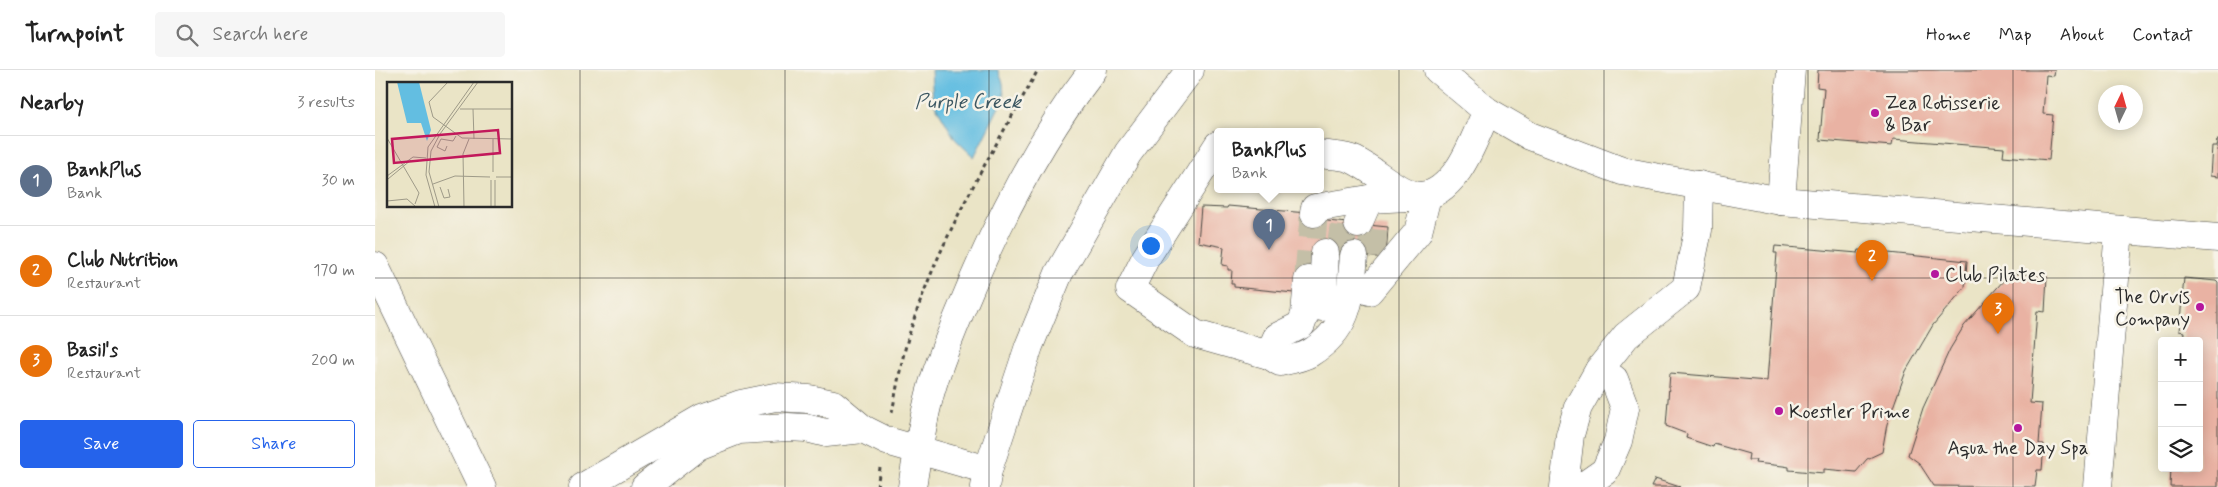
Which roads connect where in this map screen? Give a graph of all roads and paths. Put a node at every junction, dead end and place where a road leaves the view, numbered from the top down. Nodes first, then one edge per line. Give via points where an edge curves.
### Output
1 (1038, 70) edge
2 (1093, 70) edge
3 (1190, 70) edge
4 (1438, 70) edge
5 (1791, 70) edge
6 (1487, 111) junction
7 (1214, 151) edge
8 (1324, 155) edge
9 (1699, 185) junction
10 (1427, 196) junction
11 (1369, 199) junction
12 (1781, 201) junction
13 (2119, 230) junction
14 (2218, 238) edge
15 (375, 266) edge
16 (1308, 280) tunnel mouth
17 (1369, 291) junction
18 (1333, 316) junction
19 (1269, 355) junction
20 (1599, 370) junction
21 (894, 400) dead end
22 (863, 429) junction
23 (918, 450) junction
24 (881, 468) dead end
25 (987, 479) edge
26 (483, 487) edge
27 (583, 487) edge
28 (645, 487) edge
29 (877, 487) edge
30 (912, 487) edge
31 (1564, 487) edge
32 (1578, 487) edge
33 (2098, 487) edge

1 - 21 path via 963,204 928,279 909,336
2 - 23 street via 1007,205 950,337 930,393
3 - 25 street via 1128,153 1059,273 1029,346
4 - 6 street
5 - 12 street
6 - 9 street via 1530,136 1622,172
6 - 10 street via 1459,168 1442,189
7 - 19 street via 1145,259 1130,289 1195,334
8 - 10 street via 1353,159 1408,194
9 - 12 street
9 - 20 street via 1698,230 1686,288 1625,336
10 - 11 street
10 - 17 street via 1418,232
11 - 11 street via 1344,222
12 - 13 street
13 - 14 street
13 - 33 street
15 - 26 street
16 - 19 street via 1301,325 1277,337
17 - 18 street
17 - 18 street via 1348,255 1351,288
18 - 19 street via 1333,334 1309,353 1280,362
20 - 31 street via 1578,407 1570,435
20 - 32 street via 1614,379 1625,408 1618,440 1605,471
22 - 23 street via 887,442
22 - 27 street via 833,404 809,399 775,397 741,404 702,418
22 - 28 street via 827,433 788,426 739,430 698,446
23 - 25 street
23 - 30 street
24 - 29 path

